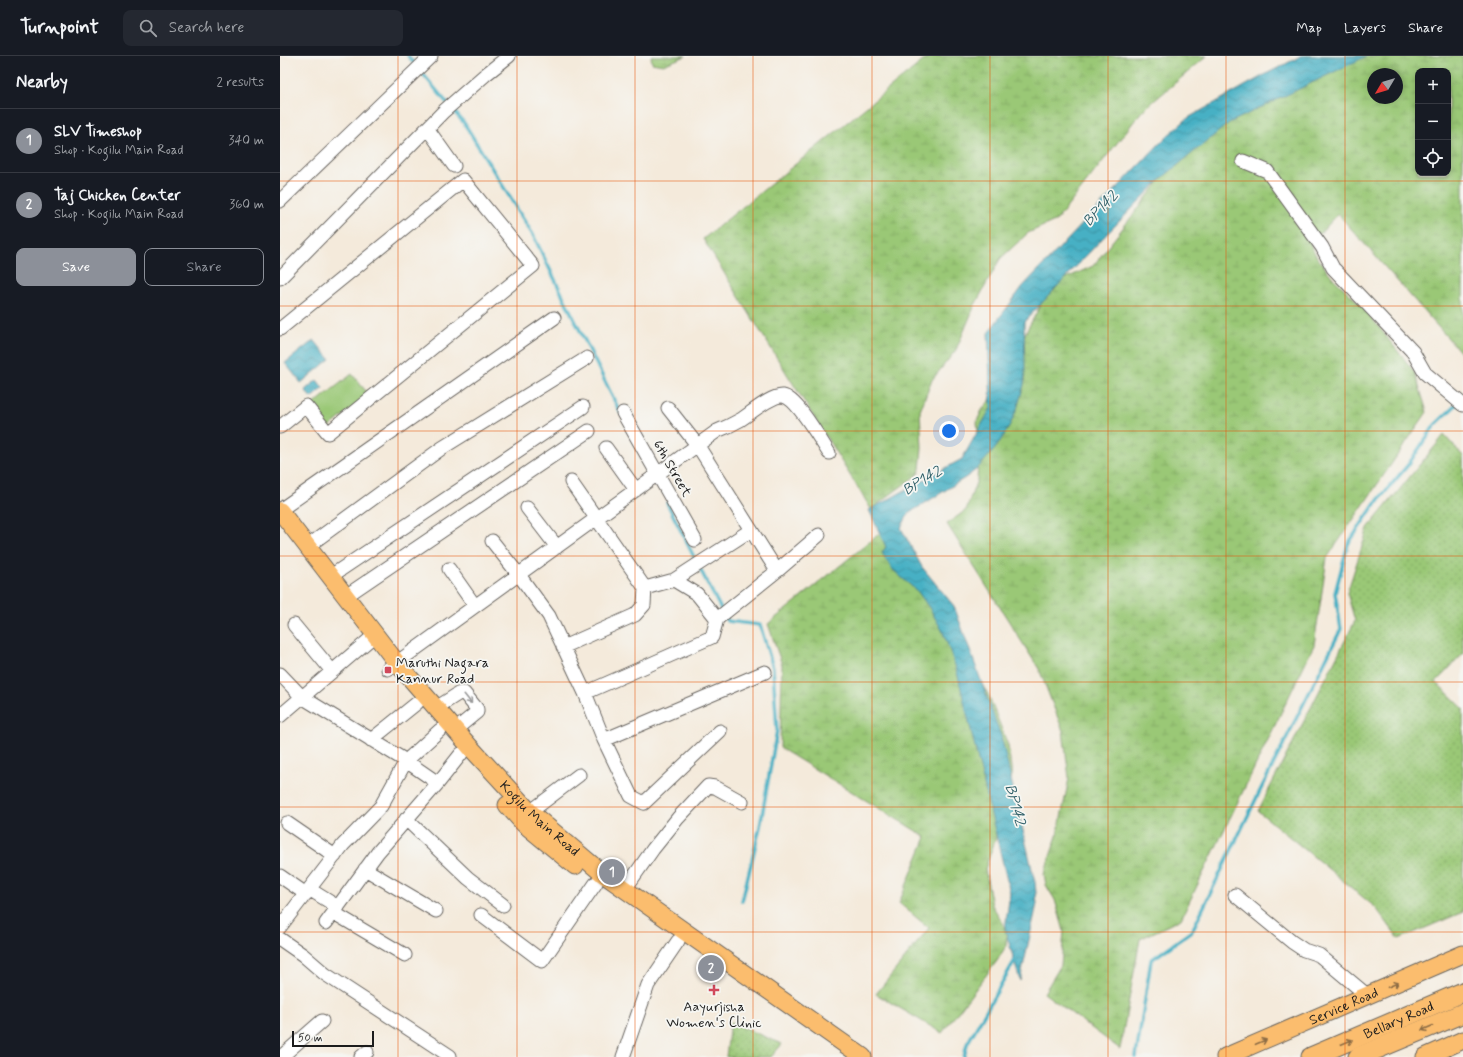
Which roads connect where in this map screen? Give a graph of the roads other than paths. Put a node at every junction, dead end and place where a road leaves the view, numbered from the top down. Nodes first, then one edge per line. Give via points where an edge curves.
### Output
1 (509, 56) edge
2 (420, 63) edge
3 (427, 128) junction
4 (1243, 161) dead end
5 (454, 166) dead end
6 (280, 201) edge
7 (280, 278) edge
8 (554, 318) dead end
9 (280, 329) edge
10 (587, 358) dead end
11 (1463, 405) edge
12 (584, 407) dead end
13 (668, 408) dead end
14 (623, 413) dead end
15 (280, 427) edge
16 (589, 431) dead end
17 (698, 446) junction
18 (606, 448) dead end
19 (829, 453) dead end
20 (658, 475) junction
21 (571, 482) dead end
22 (636, 490) junction
23 (527, 508) dead end
24 (280, 511) edge
25 (597, 518) junction
26 (280, 530) edge
27 (751, 530) junction
28 (819, 535) dead end
29 (694, 540) dead end
30 (492, 541) dead end
31 (308, 546) junction
32 (557, 547) junction
33 (449, 569) dead end
34 (777, 571) junction
35 (519, 575) junction
36 (331, 576) junction
37 (674, 580) junction
38 (645, 588) junction
39 (346, 596) junction
40 (475, 606) junction
41 (717, 619) junction
42 (294, 625) dead end
43 (371, 638) junction
44 (564, 647) junction
45 (393, 666) junction
46 (332, 672) junction
47 (765, 672) dead end
48 (280, 674) edge
49 (585, 693) junction
50 (302, 697) junction
51 (417, 703) junction
52 (436, 708) junction
53 (280, 716) edge
54 (448, 730) junction
55 (720, 731) dead end
56 (371, 740) junction
57 (604, 740) junction
58 (461, 754) junction
59 (406, 761) junction
60 (579, 775) dead end
61 (438, 783) junction
62 (742, 802) dead end
63 (530, 812) junction
64 (406, 819) junction
65 (287, 823) dead end
66 (335, 856) junction
67 (365, 869) junction
68 (280, 876) edge
69 (596, 883) junction
70 (625, 889) junction
71 (308, 891) junction
72 (1235, 895) dead end
73 (503, 905) dead end
74 (436, 911) dead end
75 (333, 914) junction
76 (481, 915) dead end
77 (280, 927) edge
78 (671, 931) junction
79 (280, 939) edge
80 (1463, 954) edge
81 (405, 955) dead end
82 (1463, 992) edge
83 (1368, 996) junction
84 (1463, 1013) edge
85 (322, 1021) dead end
86 (1463, 1040) edge
87 (450, 1056) edge
88 (281, 1057) edge
89 (623, 1057) edge
90 (844, 1057) edge
91 (863, 1057) edge
92 (1225, 1057) edge
93 (1311, 1057) edge
94 (1358, 1057) edge
95 (1425, 1057) edge

1 - 3 street
2 - 6 street
3 - 5 street
3 - 7 street
4 - 11 street via 1267,171 1322,247 1333,268 1413,352 1425,373
8 - 24 street
9 - 15 street via 463,180 533,266 328,433 306,406
10 - 31 street via 442,448
12 - 36 street
13 - 17 street
14 - 20 street, 6th Street
16 - 39 street
17 - 19 street via 775,397 784,396 800,410
17 - 20 street
17 - 27 street
18 - 22 street
20 - 22 street
20 - 29 street, 6th Street
21 - 25 street
22 - 25 street
23 - 32 street
24 - 31 main road, Kogilu Main Road
25 - 32 street
25 - 38 street
26 - 43 main road, Kogilu Main Road
27 - 34 street
27 - 37 street
28 - 34 street
30 - 35 street
31 - 36 main road, Kogilu Main Road
32 - 35 street
33 - 40 street
34 - 41 street
35 - 40 street
35 - 44 street via 549,616
36 - 39 main road, Kogilu Main Road
37 - 38 street
37 - 41 street via 697,594
38 - 44 street via 644,605 635,615
39 - 43 main road, Kogilu Main Road
40 - 45 street
41 - 49 street via 712,637
42 - 46 street
43 - 45 main road, Kogilu Main Road
43 - 46 street
44 - 49 street
45 - 51 main road, Kogilu Main Road
45 - 52 main road, Kogilu Main Road
46 - 50 street
47 - 57 street
48 - 50 street
49 - 57 street
50 - 53 street
50 - 56 street
51 - 54 main road, Kogilu Main Road
51 - 56 street
52 - 54 main road, Kogilu Main Road
52 -> 54 street via 461,692 477,709 477,712
54 - 58 main road, Kogilu Main Road
54 - 59 street
54 - 63 main road, Kogilu Main Road
55 - 57 street via 644,803 631,796
56 - 59 street
58 - 61 street
58 - 69 main road, Kogilu Main Road via 524,824
59 - 61 street
59 - 66 street via 381,806
60 - 63 street
61 - 64 street
62 - 70 street via 715,787 708,786 678,818
63 - 70 main road, Kogilu Main Road via 603,874
64 - 67 street
64 - 73 street via 468,878
65 - 66 street
66 - 71 street
67 - 74 street
67 - 75 street
68 - 71 street
69 - 76 street via 542,962
69 - 78 main road, Kogilu Main Road
70 - 78 main road, Kogilu Main Road
71 - 75 street
71 - 77 street
72 - 83 street via 1292,942 1304,950 1319,954
75 - 81 street
78 - 89 street via 648,985
78 - 90 main road, Kogilu Main Road
78 - 91 main road, Kogilu Main Road
79 - 87 street via 325,974
83 -> 80 main road, Service Road
93 -> 82 highway, Bellary Road
92 -> 83 main road, Service Road
84 -> 94 highway, Bellary Road
85 - 88 street
86 - 95 main road

